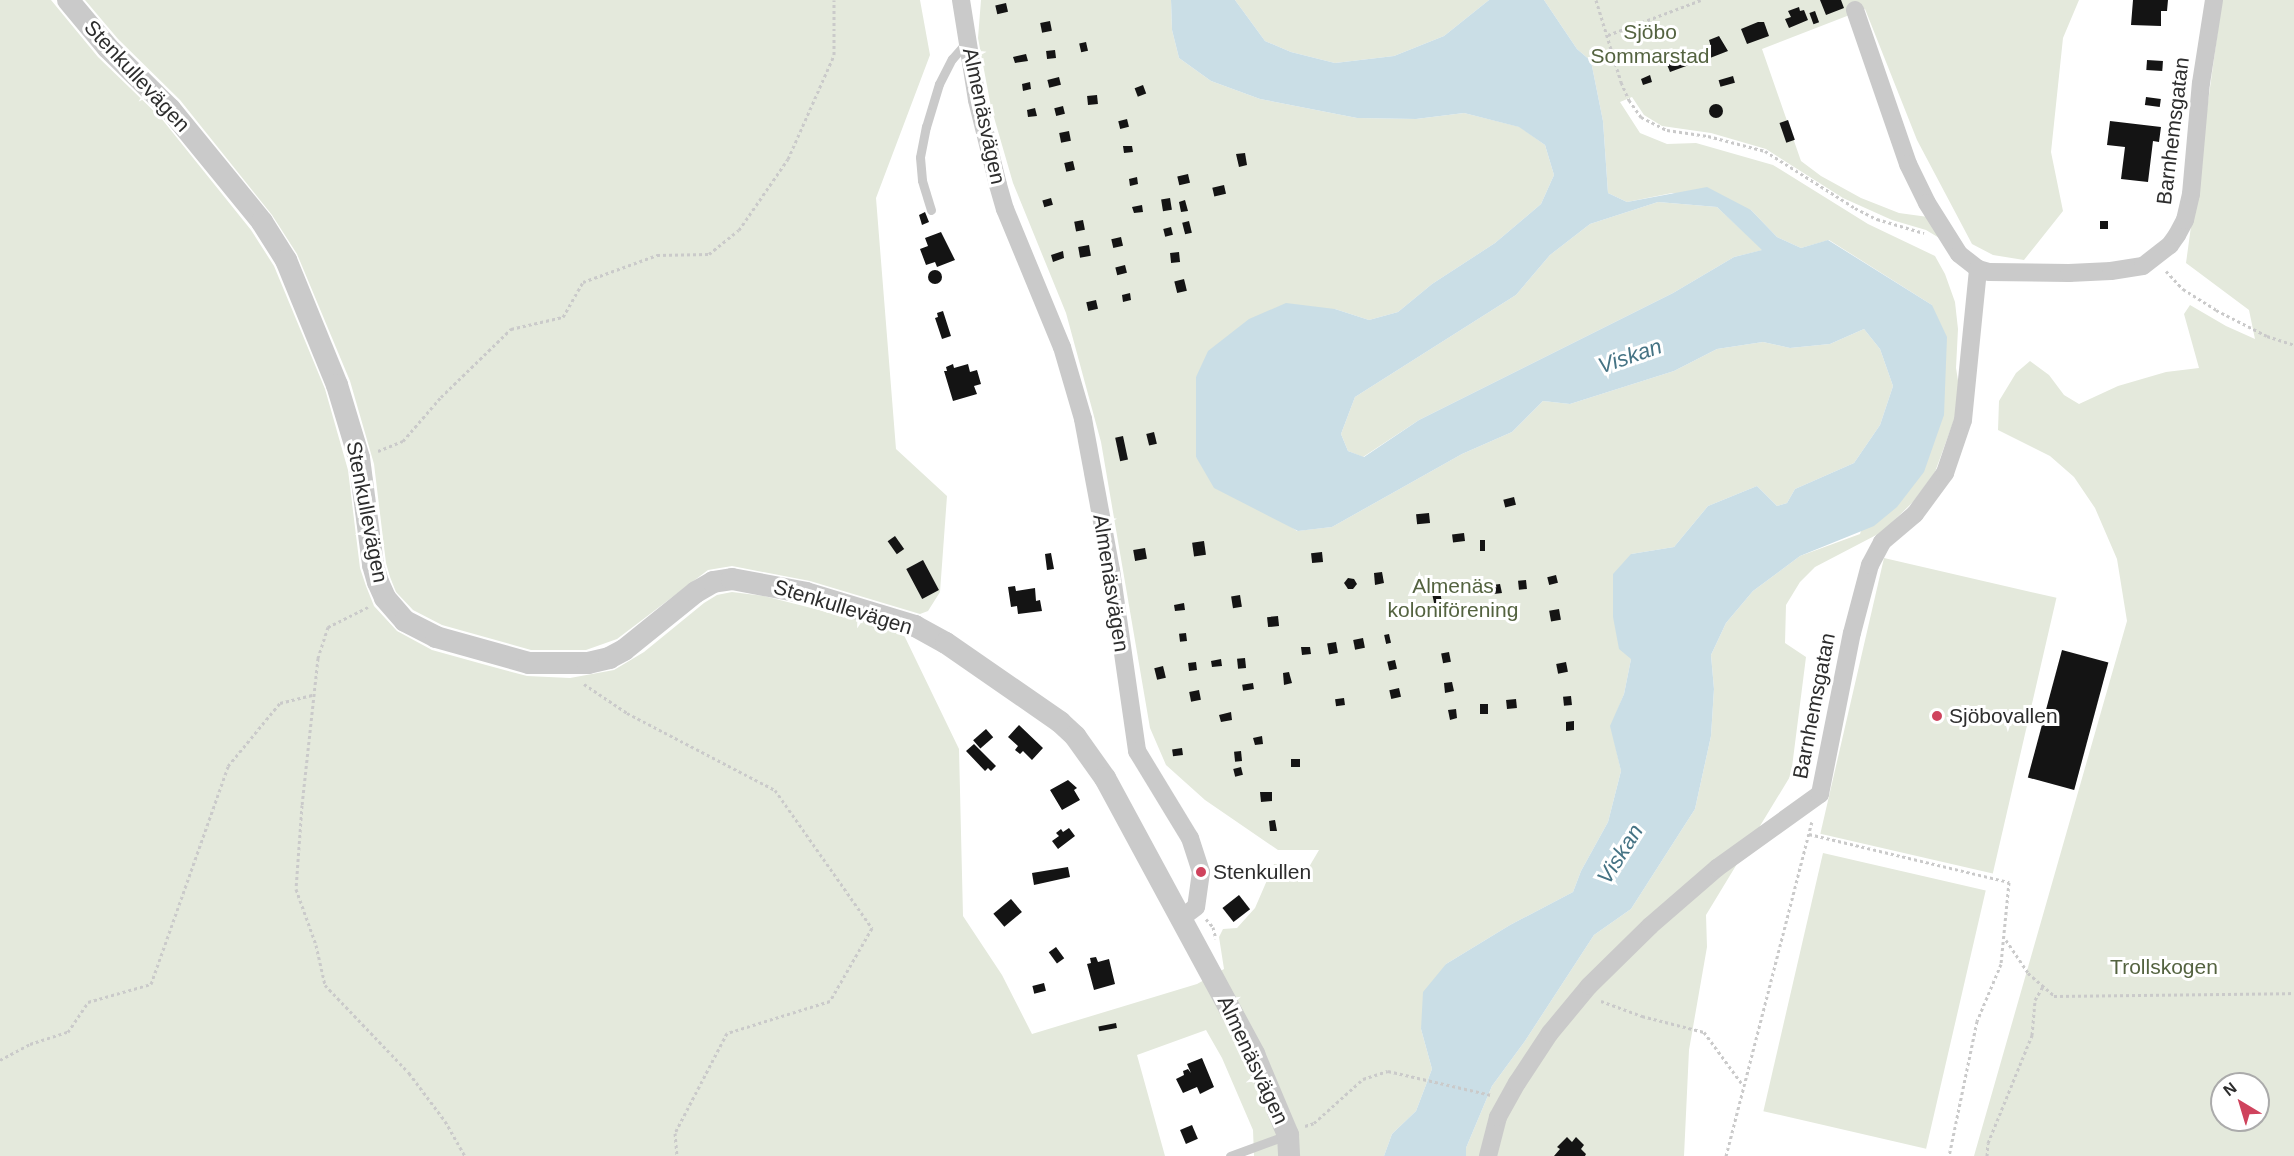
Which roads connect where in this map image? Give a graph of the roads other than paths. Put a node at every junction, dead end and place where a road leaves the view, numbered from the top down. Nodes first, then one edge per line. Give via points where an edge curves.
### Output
1 (68, 0) edge
2 (961, 0) edge
3 (2214, 0) edge
4 (1855, 10) dead end
5 (967, 42) junction
6 (931, 210) dead end
7 (1978, 269) junction
8 (1180, 920) junction
9 (1288, 1145) edge
10 (1230, 1156) edge
11 (1488, 1156) edge

1 - 8 street, Stenkullevägen via 108,48 170,109 262,222 280,251 316,329 359,458 373,565 385,598 405,621 436,638 529,663 570,664 609,658 696,592 713,582 732,579 807,593 915,626 1010,685 1075,736 1105,778
2 - 5 street, Almenäsvägen
3 - 7 street, Barnhemsgatan via 2201,82 2191,194 2185,220 2170,245 2143,266 2111,271
4 - 7 street via 1908,164 1959,254
5 - 6 lane via 952,59 939,84 926,127 920,157
5 - 8 street, Almenäsvägen via 1005,209 1062,347 1083,419 1111,570 1137,751 1190,838 1201,872 1196,908
7 - 11 street, Barnhemsgatan via 1963,420 1946,473 1915,514 1882,542 1870,565 1852,633 1820,794 1700,883 1650,926 1575,1003 1516,1083 1498,1117
8 - 9 street, Almenäsvägen via 1254,1054
9 - 10 lane, Almenäsvägen

